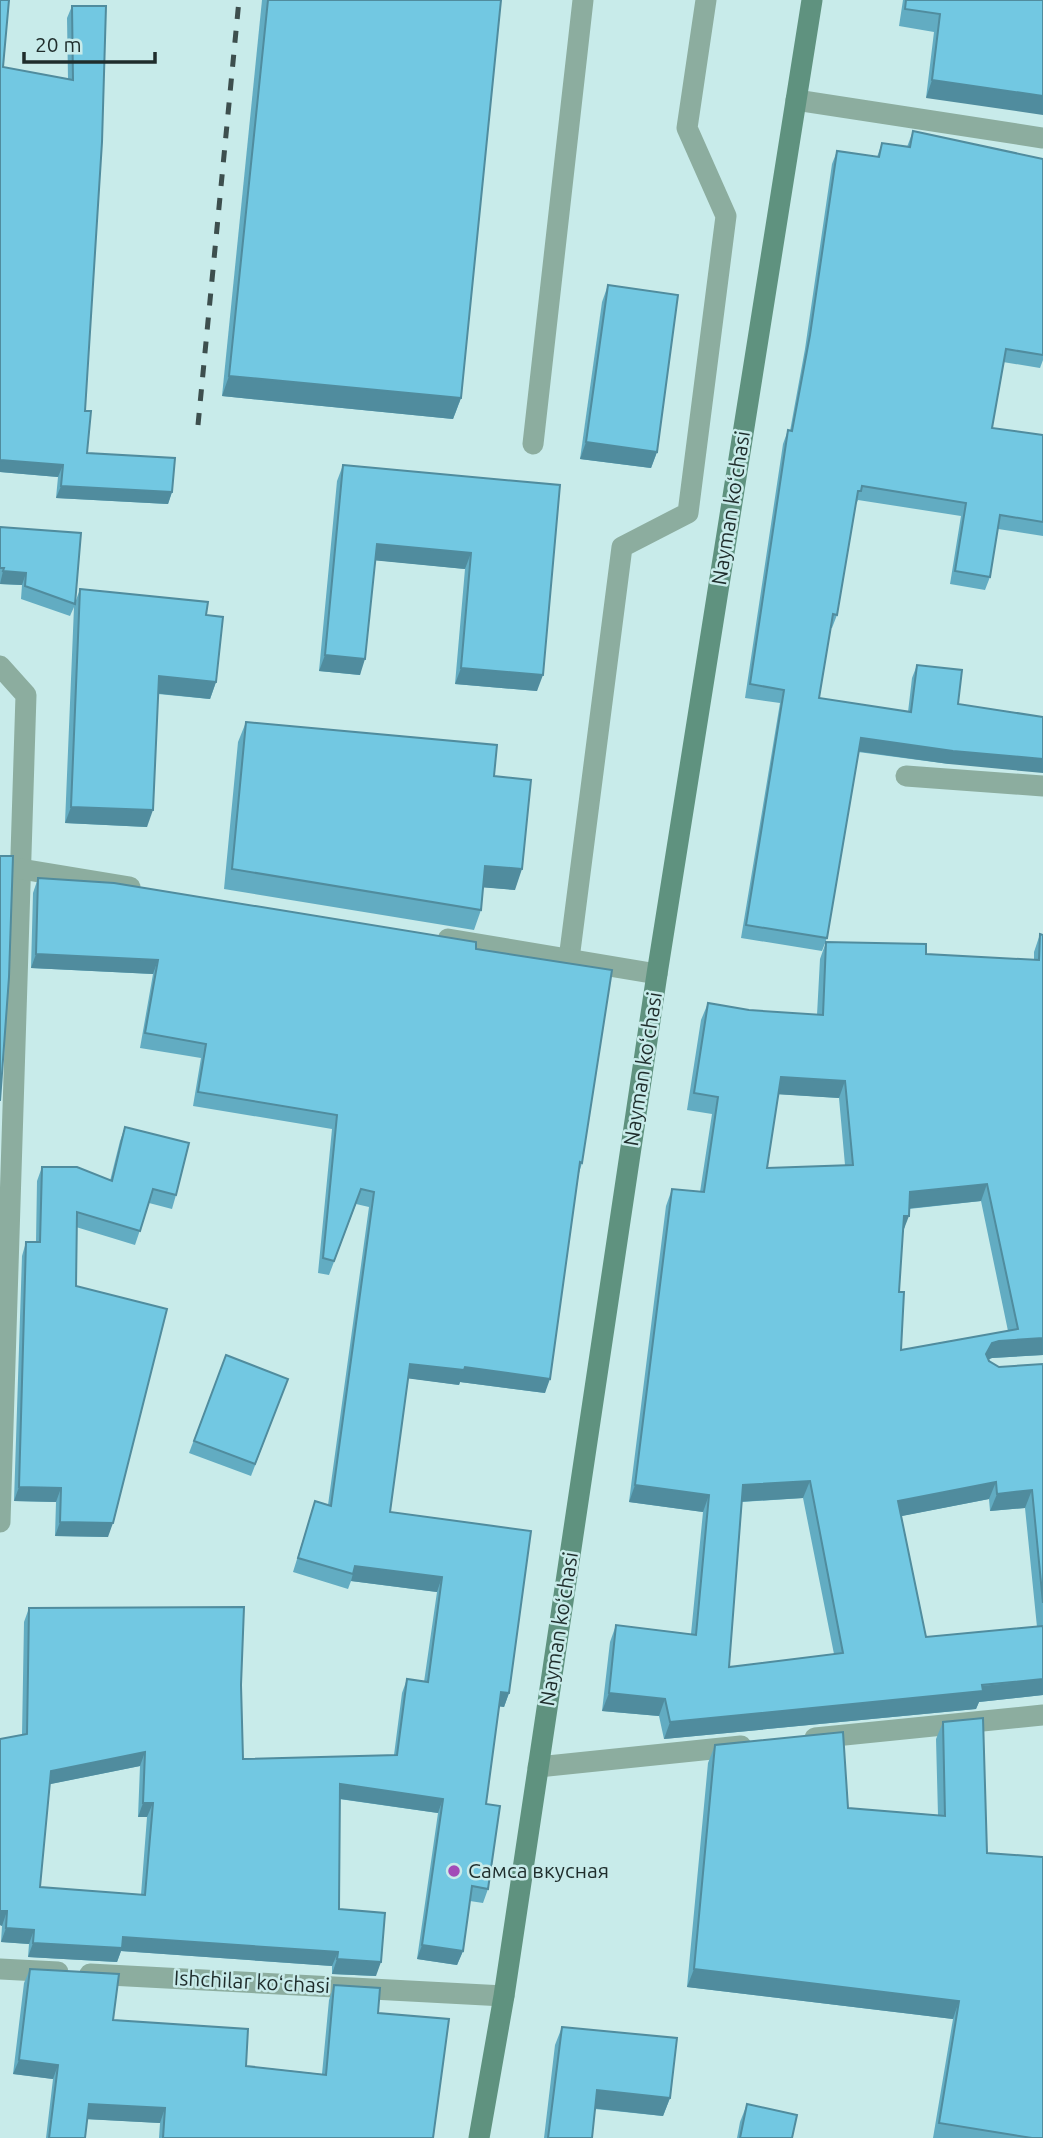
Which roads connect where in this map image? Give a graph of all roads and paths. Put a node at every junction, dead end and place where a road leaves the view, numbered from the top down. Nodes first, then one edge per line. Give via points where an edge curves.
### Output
1 (583, 0) edge
2 (706, 0) edge
3 (812, 0) edge
4 (796, 100) junction
5 (1043, 138) edge
6 (533, 444) dead end
7 (0, 666) edge
8 (906, 776) dead end
9 (1043, 786) edge
10 (21, 869) junction
11 (145, 889) edge
12 (432, 937) edge
13 (569, 959) junction
14 (657, 974) junction
15 (0, 1522) edge
16 (1043, 1715) edge
17 (797, 1740) edge
18 (757, 1744) edge
19 (538, 1767) junction
20 (0, 1969) edge
21 (504, 1996) junction
22 (479, 2138) edge

1 - 6 street
2 - 13 street via 687,128 726,216 688,513 622,547
3 - 4 main road, Nayman koʻchasi
4 - 5 street
4 - 14 main road, Nayman koʻchasi
7 - 10 street via 26,695
8 - 9 street
10 - 11 street
10 - 15 street
12 - 13 street
13 - 14 street
14 - 19 main road, Nayman koʻchasi
16 - 17 street
18 - 19 street
19 - 21 main road, Nayman koʻchasi
20 - 21 street, Ishchilar koʻchasi
21 - 22 main road, Nayman koʻchasi

